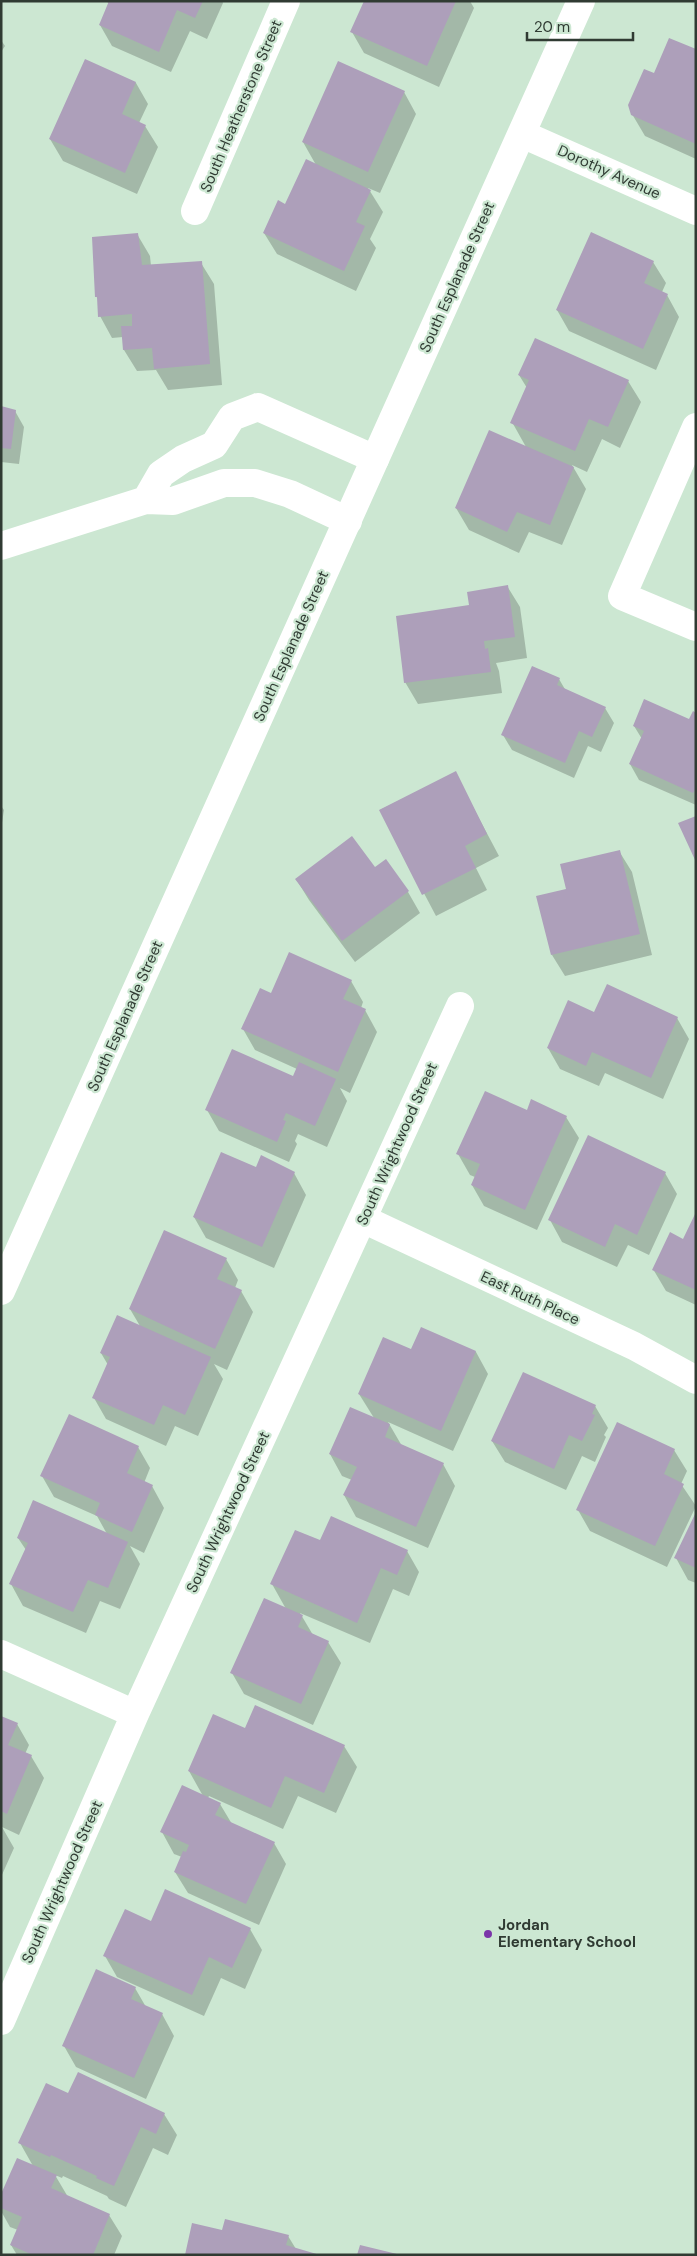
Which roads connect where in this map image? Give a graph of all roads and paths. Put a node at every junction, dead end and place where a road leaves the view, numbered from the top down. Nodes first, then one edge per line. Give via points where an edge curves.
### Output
1 (286, 1) edge
2 (581, 1) edge
3 (522, 134) junction
4 (195, 211) dead end
5 (696, 212) edge
6 (696, 426) edge
7 (217, 440) junction
8 (375, 459) junction
9 (230, 483) junction
10 (146, 500) junction
11 (348, 521) junction
12 (1, 546) edge
13 (696, 627) edge
14 (460, 1006) dead end
15 (363, 1219) junction
16 (1, 1291) edge
17 (696, 1380) edge
18 (1, 1654) edge
19 (135, 1714) junction
20 (1, 2022) edge

1 - 4 street, South Heatherstone Street
2 - 3 street, South Esplanade Street
3 - 5 street, Dorothy Avenue
3 - 8 street, South Esplanade Street
6 - 13 street via 622,596
7 - 8 street via 232,417 258,407
7 - 9 street
7 - 10 street via 214,445 183,459 162,474
8 - 11 street, South Esplanade Street
9 - 10 street via 173,501
9 - 11 street via 255,484 290,494
10 - 12 street
11 - 16 street, South Esplanade Street
14 - 15 street, South Wrightwood Street
15 - 17 street, East Ruth Place via 625,1342
15 - 19 street, South Wrightwood Street
18 - 19 street
19 - 20 street, South Wrightwood Street

